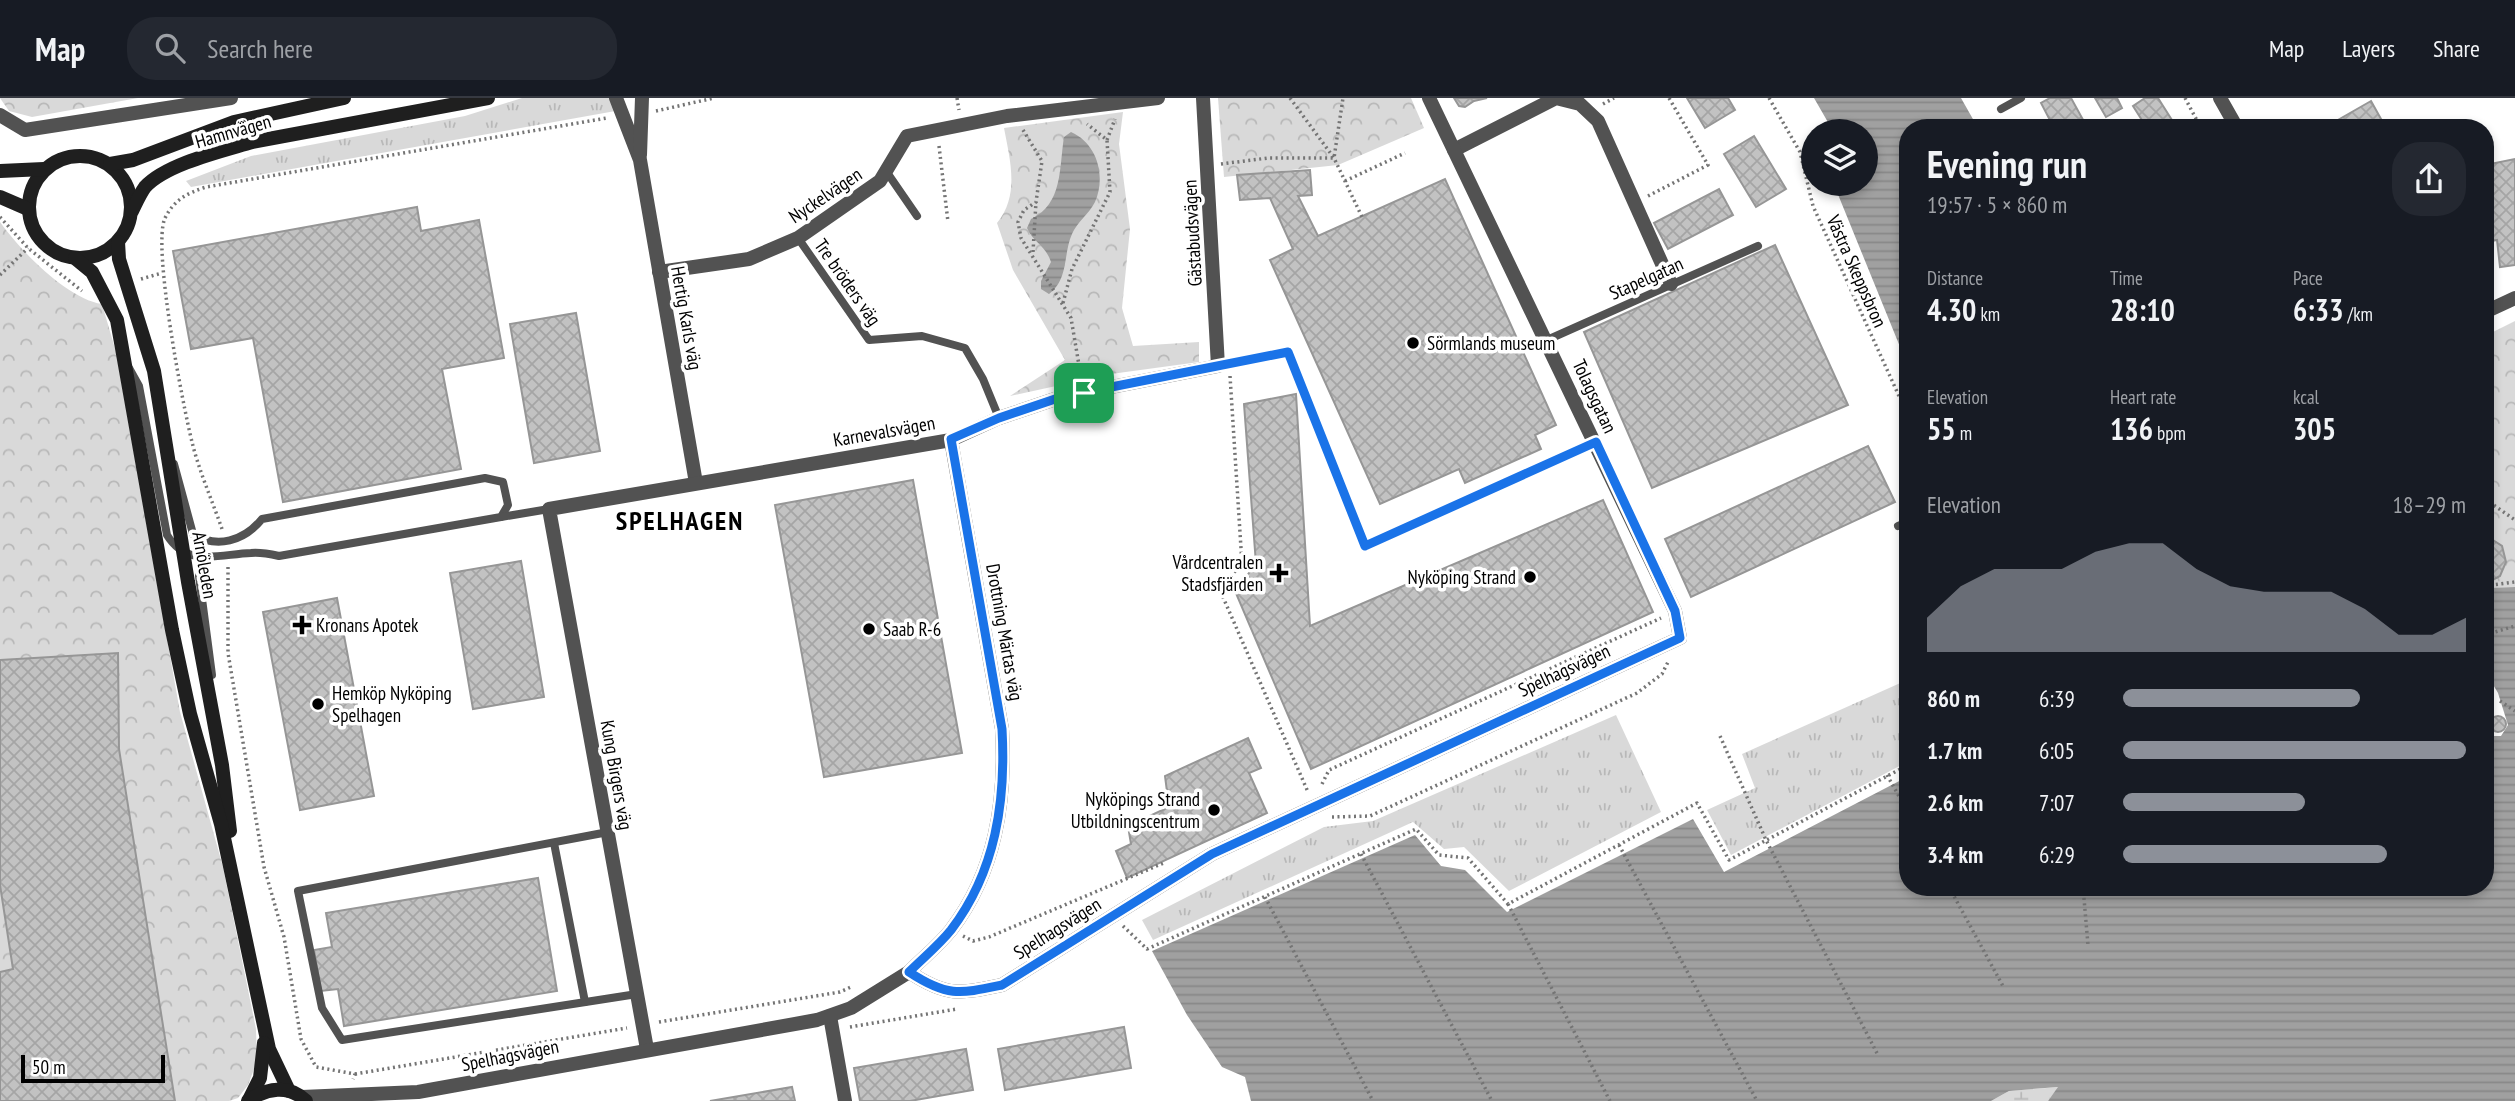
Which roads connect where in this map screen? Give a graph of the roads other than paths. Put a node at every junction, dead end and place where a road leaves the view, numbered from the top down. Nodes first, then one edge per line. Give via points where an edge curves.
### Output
1 (231, 98) edge
2 (344, 98) edge
3 (488, 98) edge
4 (615, 98) edge
5 (642, 98) edge
6 (1157, 98) edge
7 (1203, 98) edge
8 (1429, 98) edge
9 (1556, 98) edge
10 (2021, 98) edge
11 (2220, 98) edge
12 (2001, 109) dead end
13 (1, 117) edge
14 (2229, 119) edge
15 (1454, 150) junction
16 (640, 160) junction
17 (110, 164) junction
18 (44, 169) junction
19 (0, 171) edge
20 (886, 171) junction
21 (0, 197) edge
22 (27, 209) junction
23 (132, 211) junction
24 (917, 216) dead end
25 (797, 238) junction
26 (118, 242) junction
27 (1758, 246) dead end
28 (75, 258) junction
29 (659, 272) junction
30 (1671, 284) junction
31 (2515, 298) edge
32 (2494, 308) edge
33 (1547, 340) junction
34 (126, 362) junction
35 (1224, 364) junction
36 (999, 418) junction
37 (164, 435) junction
38 (951, 439) junction
39 (1596, 442) junction
40 (696, 483) junction
41 (550, 509) junction
42 (501, 517) junction
43 (183, 553) junction
44 (206, 558) junction
45 (1680, 638) joint
46 (222, 765) junction
47 (608, 832) junction
48 (554, 843) junction
49 (239, 898) junction
50 (909, 972) junction
51 (637, 994) junction
52 (585, 1002) junction
53 (830, 1016) junction
54 (262, 1024) junction
55 (647, 1049) junction
56 (418, 1092) junction
57 (299, 1096) edge
58 (248, 1101) edge
59 (395, 1101) edge
60 (845, 1101) edge

1 - 13 street via 24,130
2 - 17 main road, Hamnvägen via 234,122 133,160
3 - 23 main road, Hamnvägen via 221,151 156,178 144,188
4 - 16 street, Hertig Karls väg
5 - 16 street, Hertig Karls väg
6 - 20 street, Nyckelvägen via 1007,116 907,136
7 - 35 street, Gästabudsvägen
8 - 15 street, Tolagsgatan
9 - 15 street
9 - 30 street via 1580,104 1598,121
10 - 12 lane
11 - 14 street
15 - 33 street, Tolagsgatan
16 - 29 street, Hertig Karls väg
17 - 18 main road via 72,156
17 - 23 main road via 124,181
18 - 19 main road
18 - 22 main road via 35,181
20 - 24 lane
20 - 25 street, Nyckelvägen via 880,181
21 - 22 main road
22 - 28 main road via 39,239 51,250
23 - 26 main road
25 - 29 street, Nyckelvägen via 749,259
25 - 36 lane, Tre bröders väg via 869,340 922,336 965,348
26 - 28 main road via 100,255
26 - 37 main road, Arnöleden via 119,259 154,370
27 - 30 lane, Stapelgatan
28 - 34 main road, Arnöleden via 92,272 104,291 117,320
29 - 40 street, Hertig Karls väg
30 - 33 lane, Stapelgatan
31 - 32 street
33 - 39 street, Tolagsgatan
34 - 43 lane via 139,386 167,535
34 - 49 main road, Arnöleden via 172,630
35 - 36 street, Karnevalsvägen via 1084,393
35 - 39 lane via 1288,352 1365,546
36 - 38 street, Karnevalsvägen
37 - 42 lane via 193,534 207,542 250,533 262,519 485,478 503,482 508,505
37 - 43 main road, Arnöleden
38 - 40 street, Karnevalsvägen
38 - 50 street, Drottning Märtas väg via 1002,729 1005,778 992,850 951,930
39 - 45 street, Tolagsgatan via 1675,611
40 - 41 street, Karnevalsvägen
41 - 42 lane
41 - 47 street, Kung Birgers väg
42 - 44 lane via 279,556 254,552
43 - 44 lane
43 - 46 main road, Arnöleden
44 - 46 lane via 199,576
45 - 50 street, Spelhagsvägen via 1212,854 1002,985 964,993 934,988
46 - 49 main road, Arnöleden
47 - 48 lane
47 - 51 street, Kung Birgers väg
48 - 52 lane
48 - 52 lane via 299,891 301,904 322,1008 342,1040
49 - 54 main road, Arnöleden
50 - 53 street, Spelhagsvägen
51 - 52 lane
51 - 55 street, Kung Birgers väg
53 - 55 street, Spelhagsvägen
53 - 60 street
54 - 57 main road, Arnöleden via 269,1049
54 - 58 main road, Arnöleden via 260,1078
55 - 56 street, Spelhagsvägen
56 - 57 street, Spelhagsvägen
56 - 59 street, Spelhagsvägen
57 - 58 main road via 274,1089

